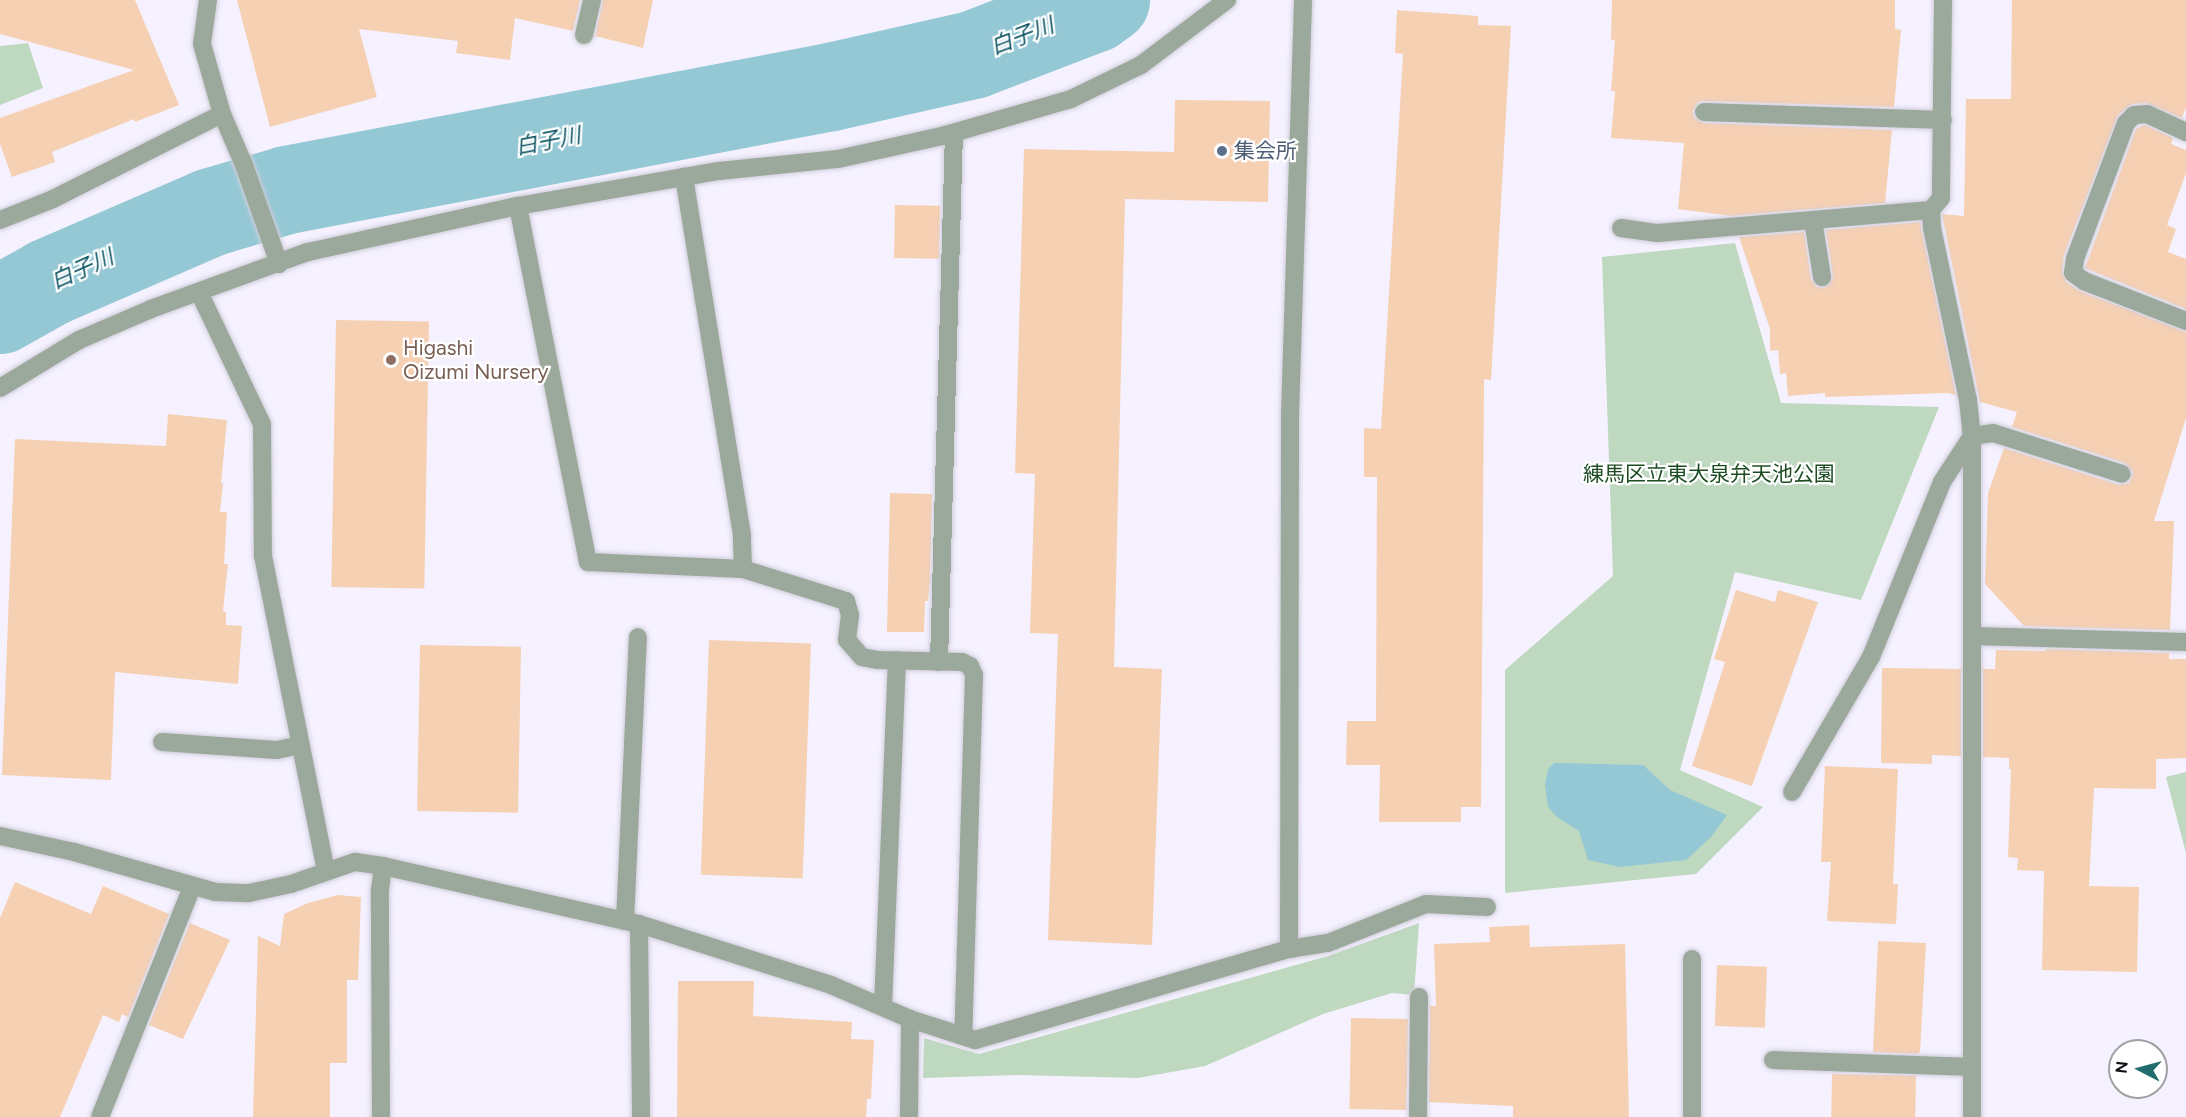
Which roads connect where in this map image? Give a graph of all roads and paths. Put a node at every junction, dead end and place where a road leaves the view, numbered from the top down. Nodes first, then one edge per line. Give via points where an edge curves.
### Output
1 (208, 0) edge
2 (592, 0) edge
3 (1227, 0) edge
4 (1303, 0) edge
5 (1943, 0) edge
6 (584, 35) dead end
7 (1704, 112) dead end
8 (222, 114) junction
9 (1942, 120) junction
10 (2186, 132) edge
11 (954, 133) junction
12 (684, 177) junction
13 (1936, 204) junction
14 (518, 206) junction
15 (0, 220) edge
16 (1813, 220) junction
17 (1621, 228) dead end
18 (279, 264) junction
19 (1822, 277) dead end
20 (199, 292) junction
21 (2186, 321) edge
22 (0, 388) edge
23 (1972, 436) junction
24 (2122, 474) dead end
25 (742, 569) junction
26 (1972, 636) junction
27 (638, 637) dead end
28 (2186, 642) edge
29 (897, 660) junction
30 (939, 662) junction
31 (162, 741) dead end
32 (300, 745) junction
33 (1792, 792) dead end
34 (0, 836) edge
35 (383, 866) junction
36 (326, 872) junction
37 (192, 887) junction
38 (1486, 907) dead end
39 (632, 923) junction
40 (1289, 949) junction
41 (1692, 959) dead end
42 (1419, 998) dead end
43 (883, 1007) junction
44 (910, 1019) junction
45 (963, 1036) junction
46 (1773, 1060) dead end
47 (1972, 1067) junction
48 (100, 1117) edge
49 (381, 1117) edge
50 (641, 1117) edge
51 (909, 1117) edge
52 (1418, 1117) edge
53 (1692, 1117) edge
54 (1972, 1117) edge

1 - 8 street via 202,44
2 - 6 street
3 - 11 street via 1141,65 1071,99
4 - 40 street via 1290,415
5 - 9 street
7 - 9 street
8 - 15 street via 53,199
8 - 18 street
9 - 13 street
10 - 21 street via 2147,114 2134,115 2126,123 2073,273 2084,281
11 - 12 street via 838,159
11 - 30 street
12 - 14 street
12 - 25 street via 742,535
13 - 16 street
13 - 23 street via 1932,228
14 - 18 street via 308,252
14 - 25 street via 588,562
16 - 17 street via 1658,233
16 - 19 street
18 - 20 street
20 - 22 street via 79,340
20 - 32 street via 262,424 263,556
23 - 24 street via 1993,433
23 - 26 street
23 - 33 street via 1942,482 1871,657
25 - 29 street via 846,602 850,615 847,640 854,650 862,657
26 - 28 street
26 - 47 street
27 - 39 street
29 - 30 street
29 - 43 street
30 - 45 street via 962,662 970,666 974,675
31 - 32 street via 277,750
32 - 36 street
34 - 37 street via 74,852
35 - 36 street via 355,862
35 - 39 street
35 - 49 street
36 - 37 street via 249,893
37 - 48 street
38 - 40 street via 1426,904 1328,943
39 - 43 street via 831,985
39 - 50 street
40 - 45 street via 975,1040
41 - 53 street
42 - 52 street
43 - 44 street
44 - 45 street
44 - 51 street
46 - 47 street
47 - 54 street

